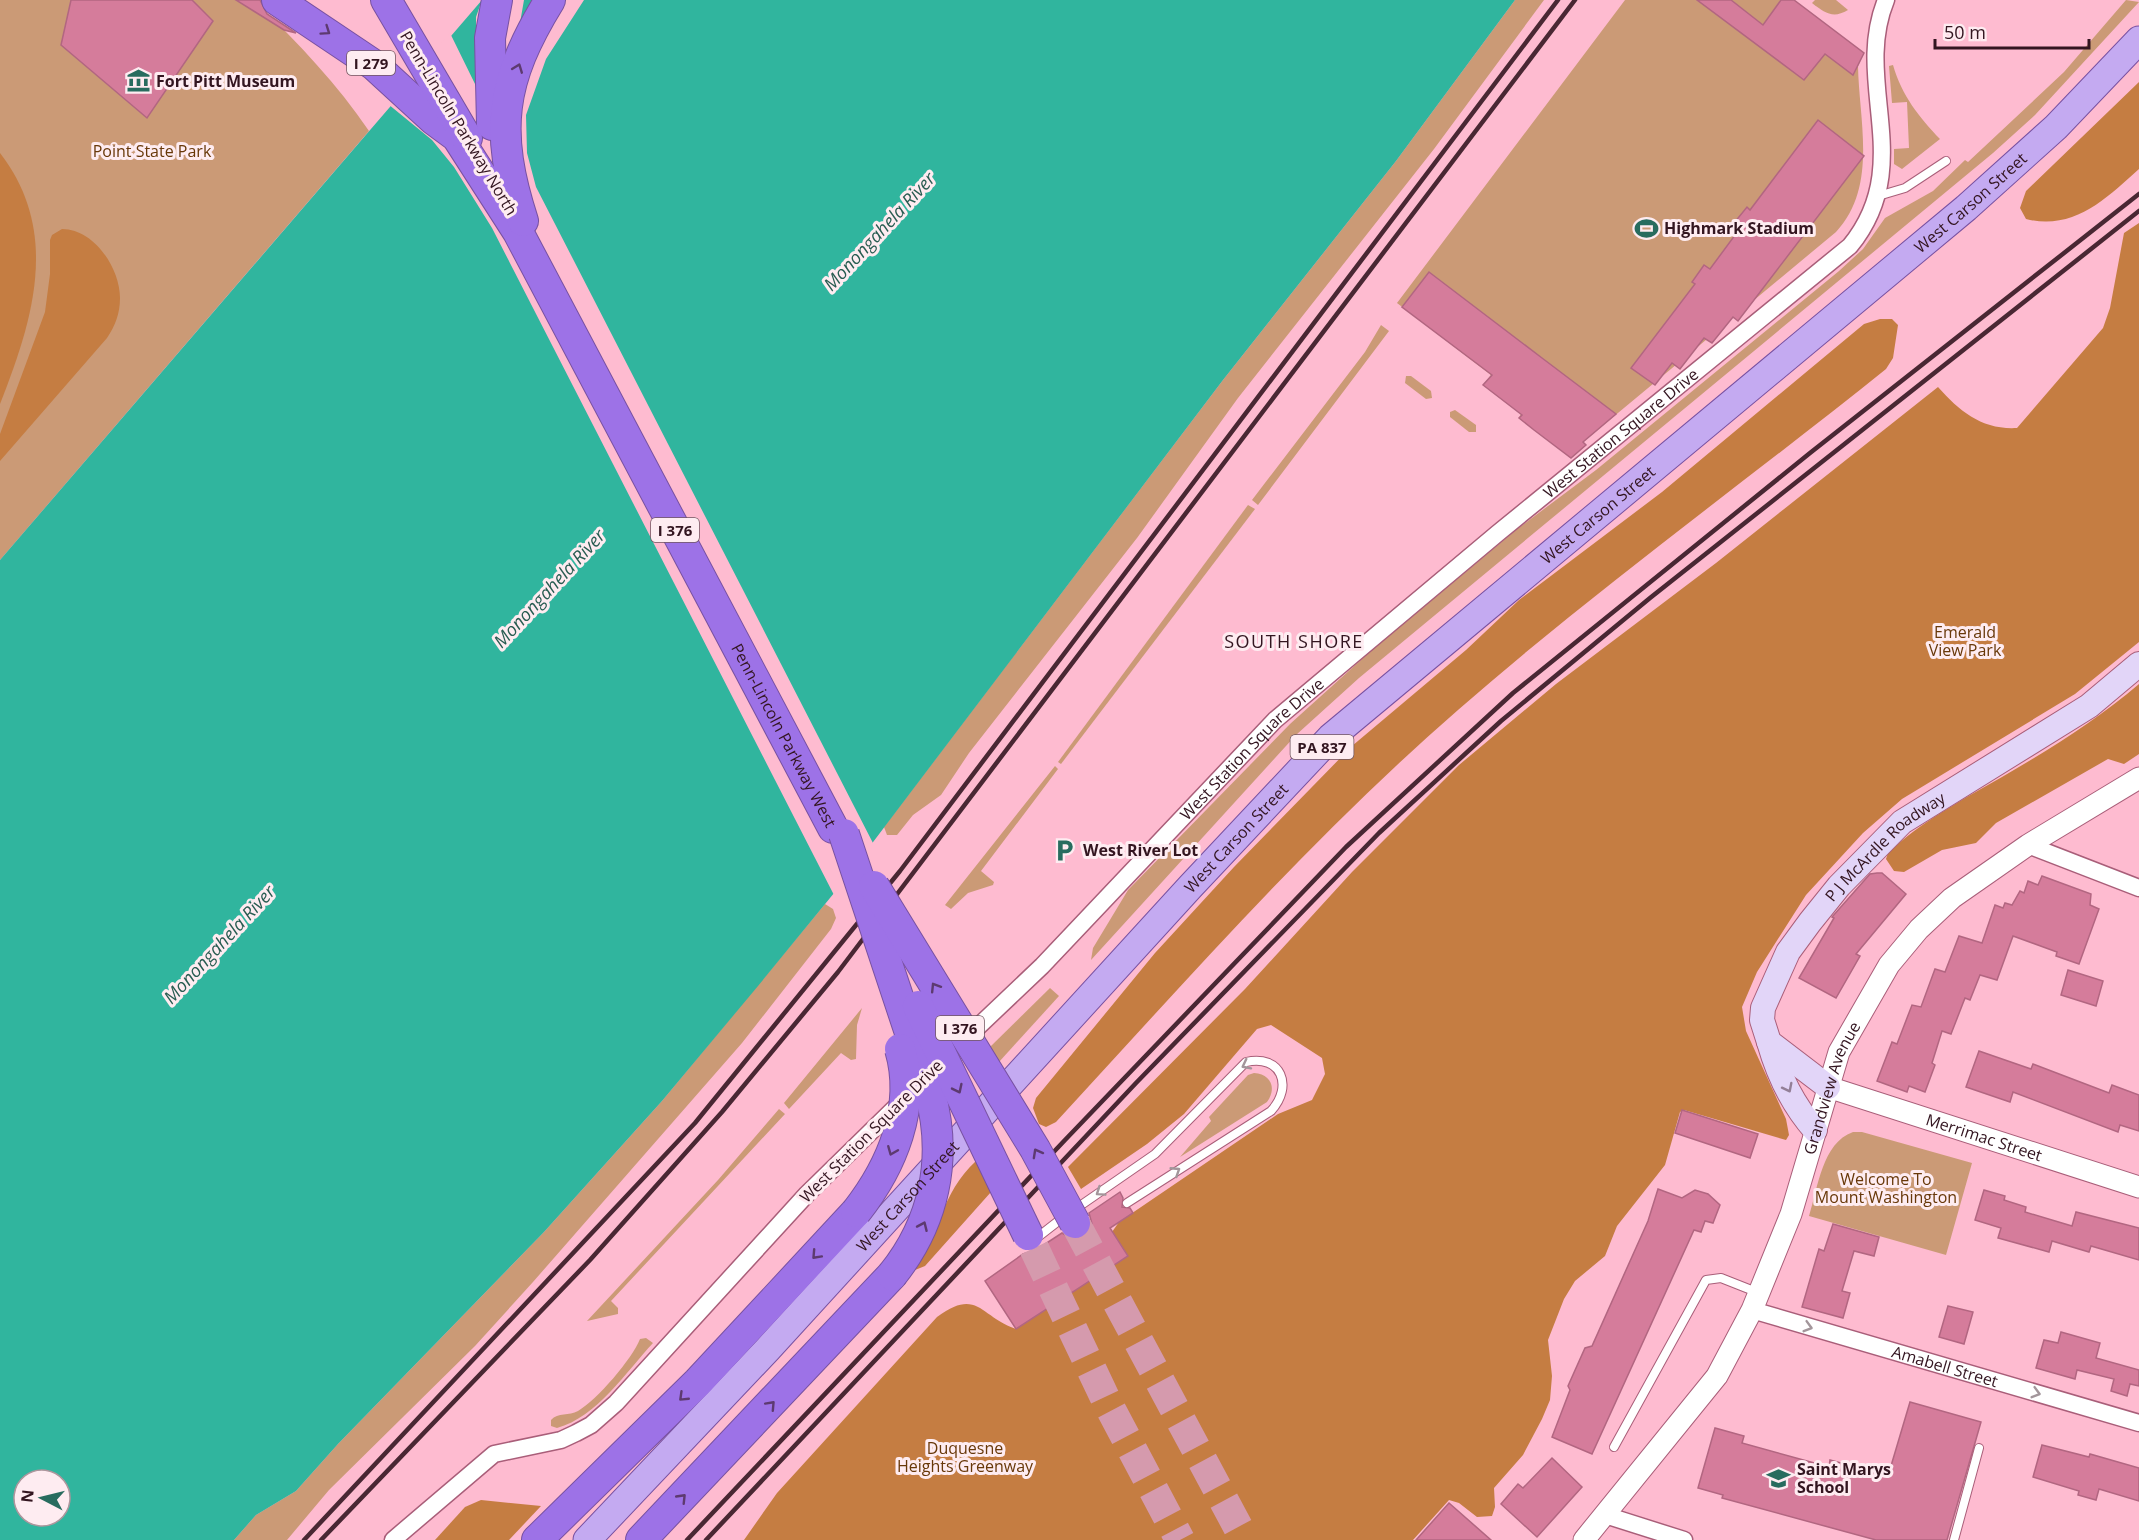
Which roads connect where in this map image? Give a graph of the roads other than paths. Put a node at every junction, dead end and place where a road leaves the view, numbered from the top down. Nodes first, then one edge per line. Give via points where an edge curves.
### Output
1 (277, 0) edge
2 (386, 0) edge
3 (409, 0) edge
4 (497, 0) edge
5 (550, 0) edge
6 (1886, 0) edge
7 (2139, 40) edge
8 (447, 103) junction
9 (457, 137) junction
10 (1946, 161) dead end
11 (1878, 196) junction
12 (525, 239) junction
13 (2139, 664) edge
14 (2139, 778) edge
15 (838, 831) junction
16 (2028, 845) junction
17 (2139, 888) edge
18 (1769, 1042) junction
19 (1828, 1088) junction
20 (1815, 1130) junction
21 (2139, 1187) edge
22 (1127, 1203) dead end
23 (1075, 1223) tunnel mouth
24 (1031, 1242) joint
25 (1756, 1302) junction
26 (2139, 1423) edge
27 (1614, 1447) dead end
28 (1979, 1449) dead end
29 (1605, 1515) junction
30 (393, 1540) edge
31 (537, 1540) edge
32 (586, 1540) edge
33 (641, 1540) edge
34 (1584, 1540) edge
35 (1684, 1540) edge
36 (1954, 1540) edge

1 -> 9 highway, Penn-Lincoln Parkway North / I 279 via 374,65
2 - 8 highway, Penn-Lincoln Parkway North / I 279
2 - 9 highway
3 - 8 highway
4 - 12 highway, I 376 via 490,38 491,111 501,183
12 -> 5 highway, I 376 via 506,156 504,116 516,70
6 - 11 street, West Station Square Drive via 1877,48 1882,155
7 - 32 main road, West Carson Street / PA 837 via 2056,127 1966,208 1331,737 768,1349
8 - 12 highway, Penn-Lincoln Parkway North / I 279
9 - 12 highway, Penn-Lincoln Parkway North / I 279
10 - 11 lane via 1905,188
11 - 30 street, West Station Square Drive via 1863,230 1850,246 1275,720 1042,966 807,1194 616,1403 591,1425 561,1440 494,1454
12 - 15 highway, Penn-Lincoln Parkway West / I 376
13 - 18 main road, P J McArdle Roadway via 2089,706 1902,822 1839,886 1788,952 1768,994 1762,1020
14 - 16 street, Grandview Avenue
23 -> 15 highway, Penn-Lincoln Parkway West / I 376, bridge via 1035,1149
15 -> 24 highway, Penn-Lincoln Parkway West / I 376, bridge
15 -> 31 highway, bridge via 907,1080 904,1115 891,1154 871,1192 848,1220 698,1382
33 -> 15 highway, bridge via 899,1266 922,1229 935,1188 939,1154 935,1110
16 - 17 street
16 - 19 street, Grandview Avenue via 1952,898 1889,965 1839,1052
18 - 19 main road
18 -> 20 main road, P J McArdle Roadway via 1775,1064 1800,1113
19 - 20 street, Grandview Avenue
19 - 21 street, Merrimac Street
20 - 25 street, Grandview Avenue via 1791,1214
22 -> 24 lane via 1271,1111 1284,1091 1277,1069 1258,1060 1246,1062 1155,1154
25 -> 26 street, Amabell Street
25 - 27 lane via 1721,1278 1706,1280
25 - 29 street, Grandview Avenue via 1717,1376
28 - 36 lane
29 - 34 street, Grandview Avenue
29 - 35 street

